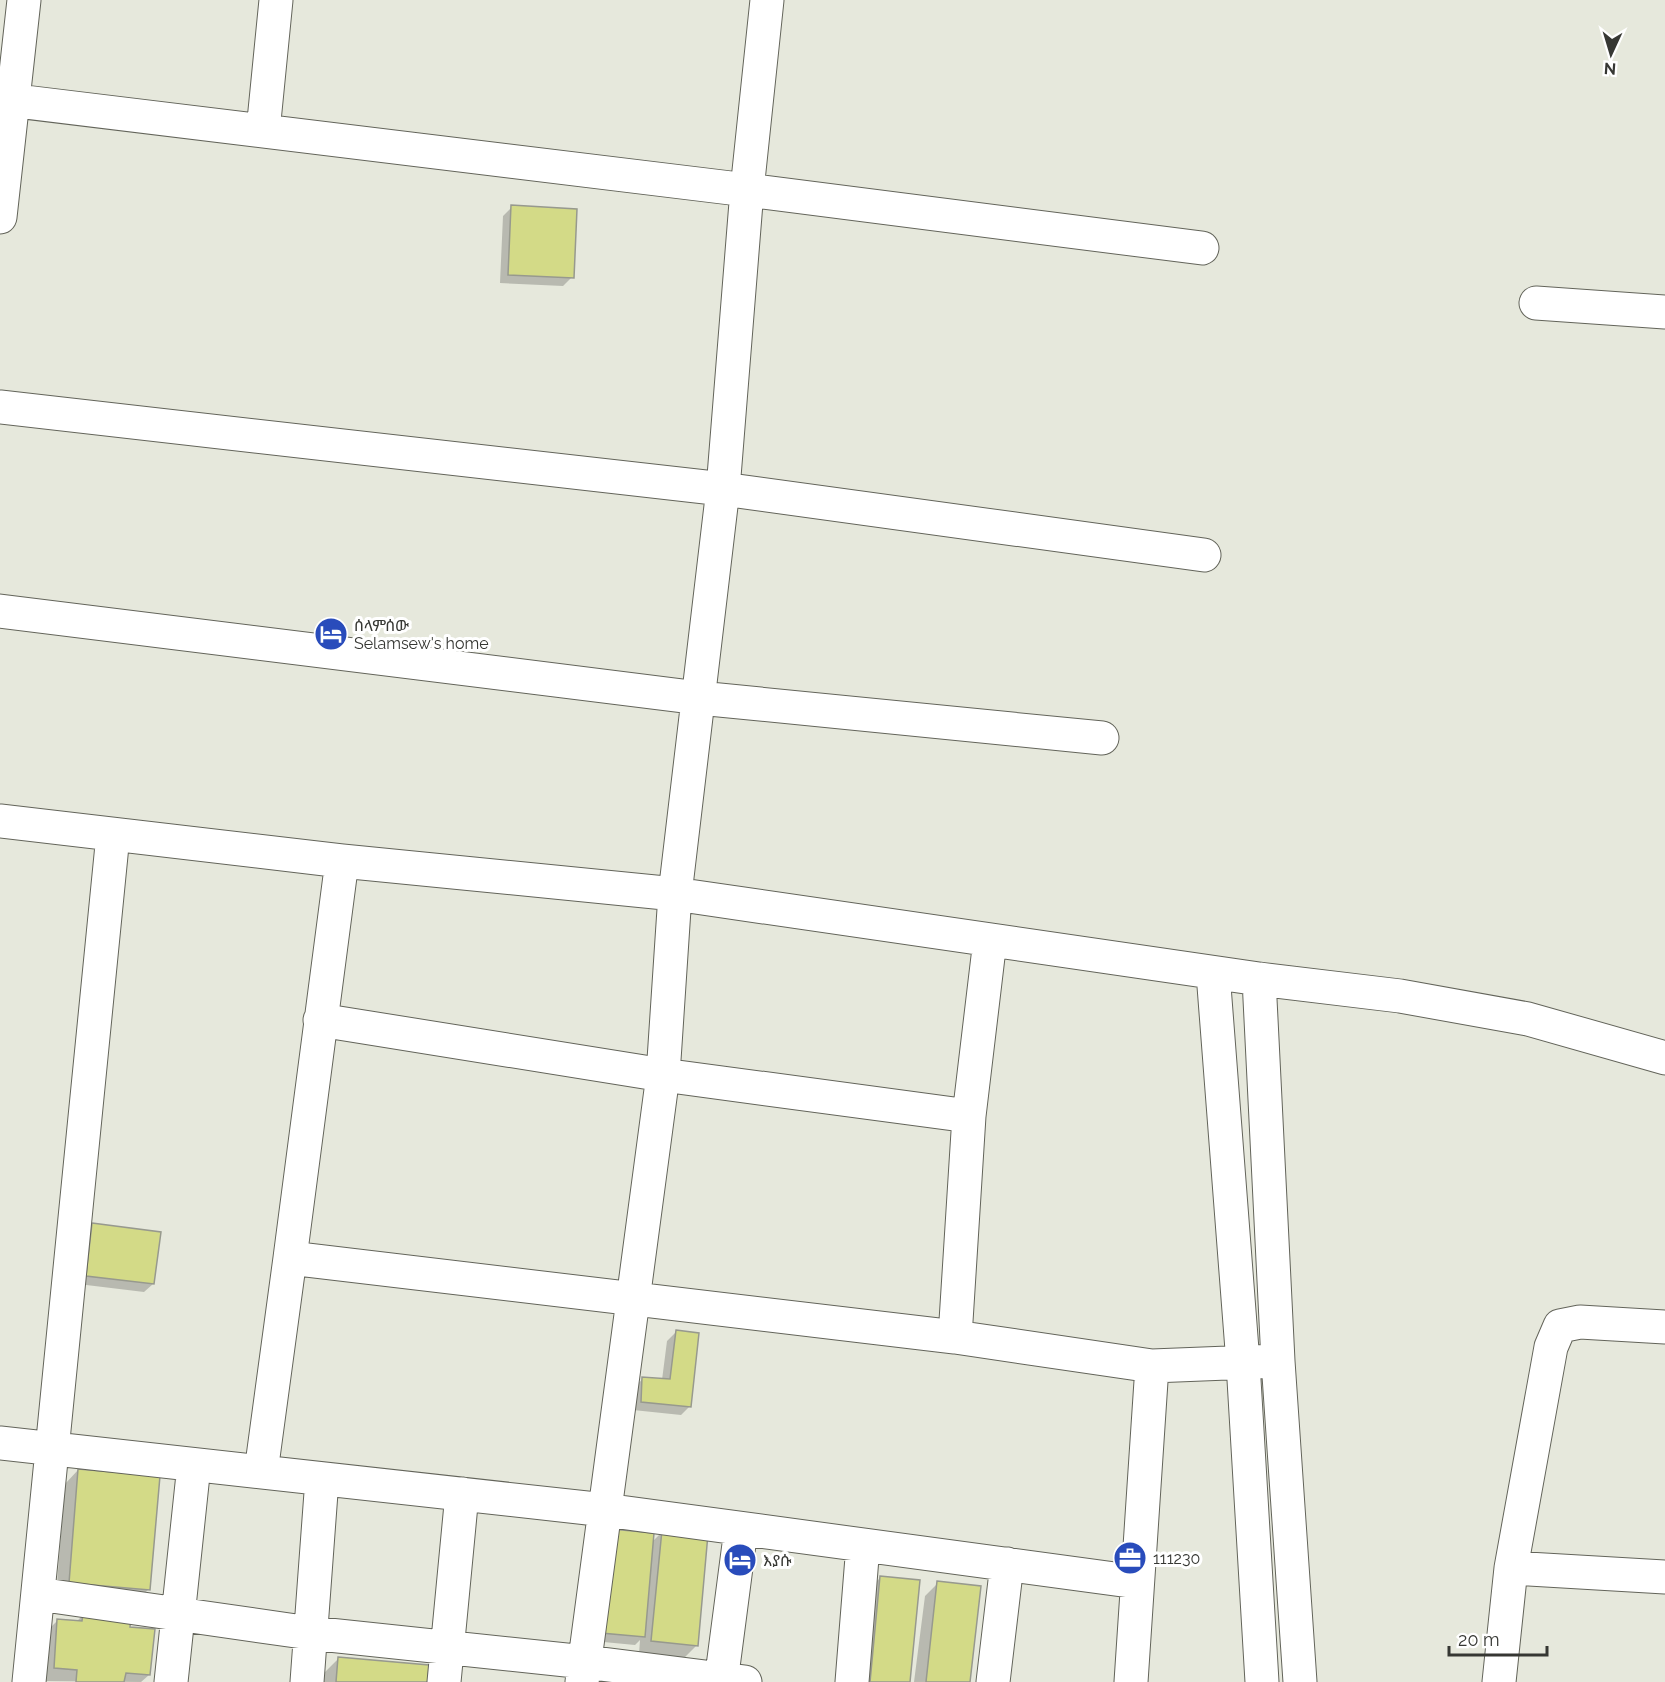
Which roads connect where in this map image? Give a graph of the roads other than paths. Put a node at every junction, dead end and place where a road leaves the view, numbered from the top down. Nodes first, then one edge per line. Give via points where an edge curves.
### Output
1 (24, 0) edge
2 (276, 0) edge
3 (767, 0) edge
4 (7, 100) edge
5 (263, 131) junction
6 (747, 190) junction
7 (0, 217) edge
8 (1202, 248) dead end
9 (1536, 303) dead end
10 (1665, 312) edge
11 (0, 407) edge
12 (723, 489) junction
13 (1204, 555) dead end
14 (0, 611) edge
15 (699, 698) junction
16 (1102, 738) dead end
17 (0, 821) edge
18 (113, 835) junction
19 (342, 861) junction
20 (675, 894) junction
21 (990, 940) junction
22 (1213, 973) junction
23 (1259, 980) junction
24 (320, 1020) junction
25 (1665, 1058) edge
26 (663, 1075) junction
27 (969, 1116) junction
28 (290, 1258) junction
29 (634, 1298) junction
30 (1665, 1327) edge
31 (955, 1337) junction
32 (1278, 1361) junction
33 (1243, 1363) junction
34 (1152, 1366) junction
35 (0, 1443) edge
36 (53, 1449) junction
37 (194, 1465) junction
38 (261, 1472) junction
39 (322, 1479) junction
40 (462, 1494) junction
41 (605, 1510) junction
42 (741, 1529) junction
43 (863, 1545) junction
44 (1006, 1564) junction
45 (1511, 1568) junction
46 (1665, 1577) edge
47 (1137, 1582) junction
48 (38, 1594) junction
49 (178, 1613) junction
50 (310, 1633) junction
51 (447, 1648) junction
52 (584, 1672) edge
53 (729, 1681) edge
54 (29, 1682) edge
55 (171, 1682) edge
56 (307, 1682) edge
57 (444, 1682) edge
58 (852, 1682) edge
59 (993, 1682) edge
60 (1131, 1682) edge
61 (1262, 1682) edge
62 (1300, 1682) edge
63 (1499, 1682) edge

1 - 4 street
2 - 5 street
3 - 6 street
4 - 5 street
4 - 7 street
5 - 6 street
6 - 8 street
6 - 12 street
9 - 10 street
11 - 12 street
12 - 13 street
12 - 15 street
14 - 15 street
15 - 16 street
15 - 20 street
17 - 18 street
18 - 19 street
18 - 36 street
19 - 20 street
19 - 24 street
20 - 21 street
20 - 26 street
21 - 22 street
21 - 27 street
22 - 23 street
22 - 33 street
23 - 25 street via 1400,996 1528,1019
23 - 32 street
24 - 26 street
24 - 28 street
26 - 27 street
26 - 29 street
27 - 31 street
28 - 29 street
28 - 38 street
29 - 31 street
29 - 41 street
30 - 45 street via 1580,1322 1560,1326 1551,1347
31 - 34 street
32 - 33 street
32 - 62 street
33 - 34 street
33 - 61 street
34 - 47 street
35 - 36 street
36 - 37 street
36 - 48 street
37 - 38 street
37 - 49 street
38 - 39 street
39 - 40 street
39 - 50 street
40 - 41 street
40 - 51 street
41 - 42 street
41 - 52 street
42 - 43 street
42 - 53 street
43 - 44 street
43 - 58 street
44 - 47 street
44 - 59 street
45 - 46 street
45 - 63 street
47 - 60 street
48 - 49 street
48 - 54 street
49 - 50 street
49 - 55 street
50 - 51 street
50 - 56 street
51 - 52 street
51 - 57 street
52 - 53 street

